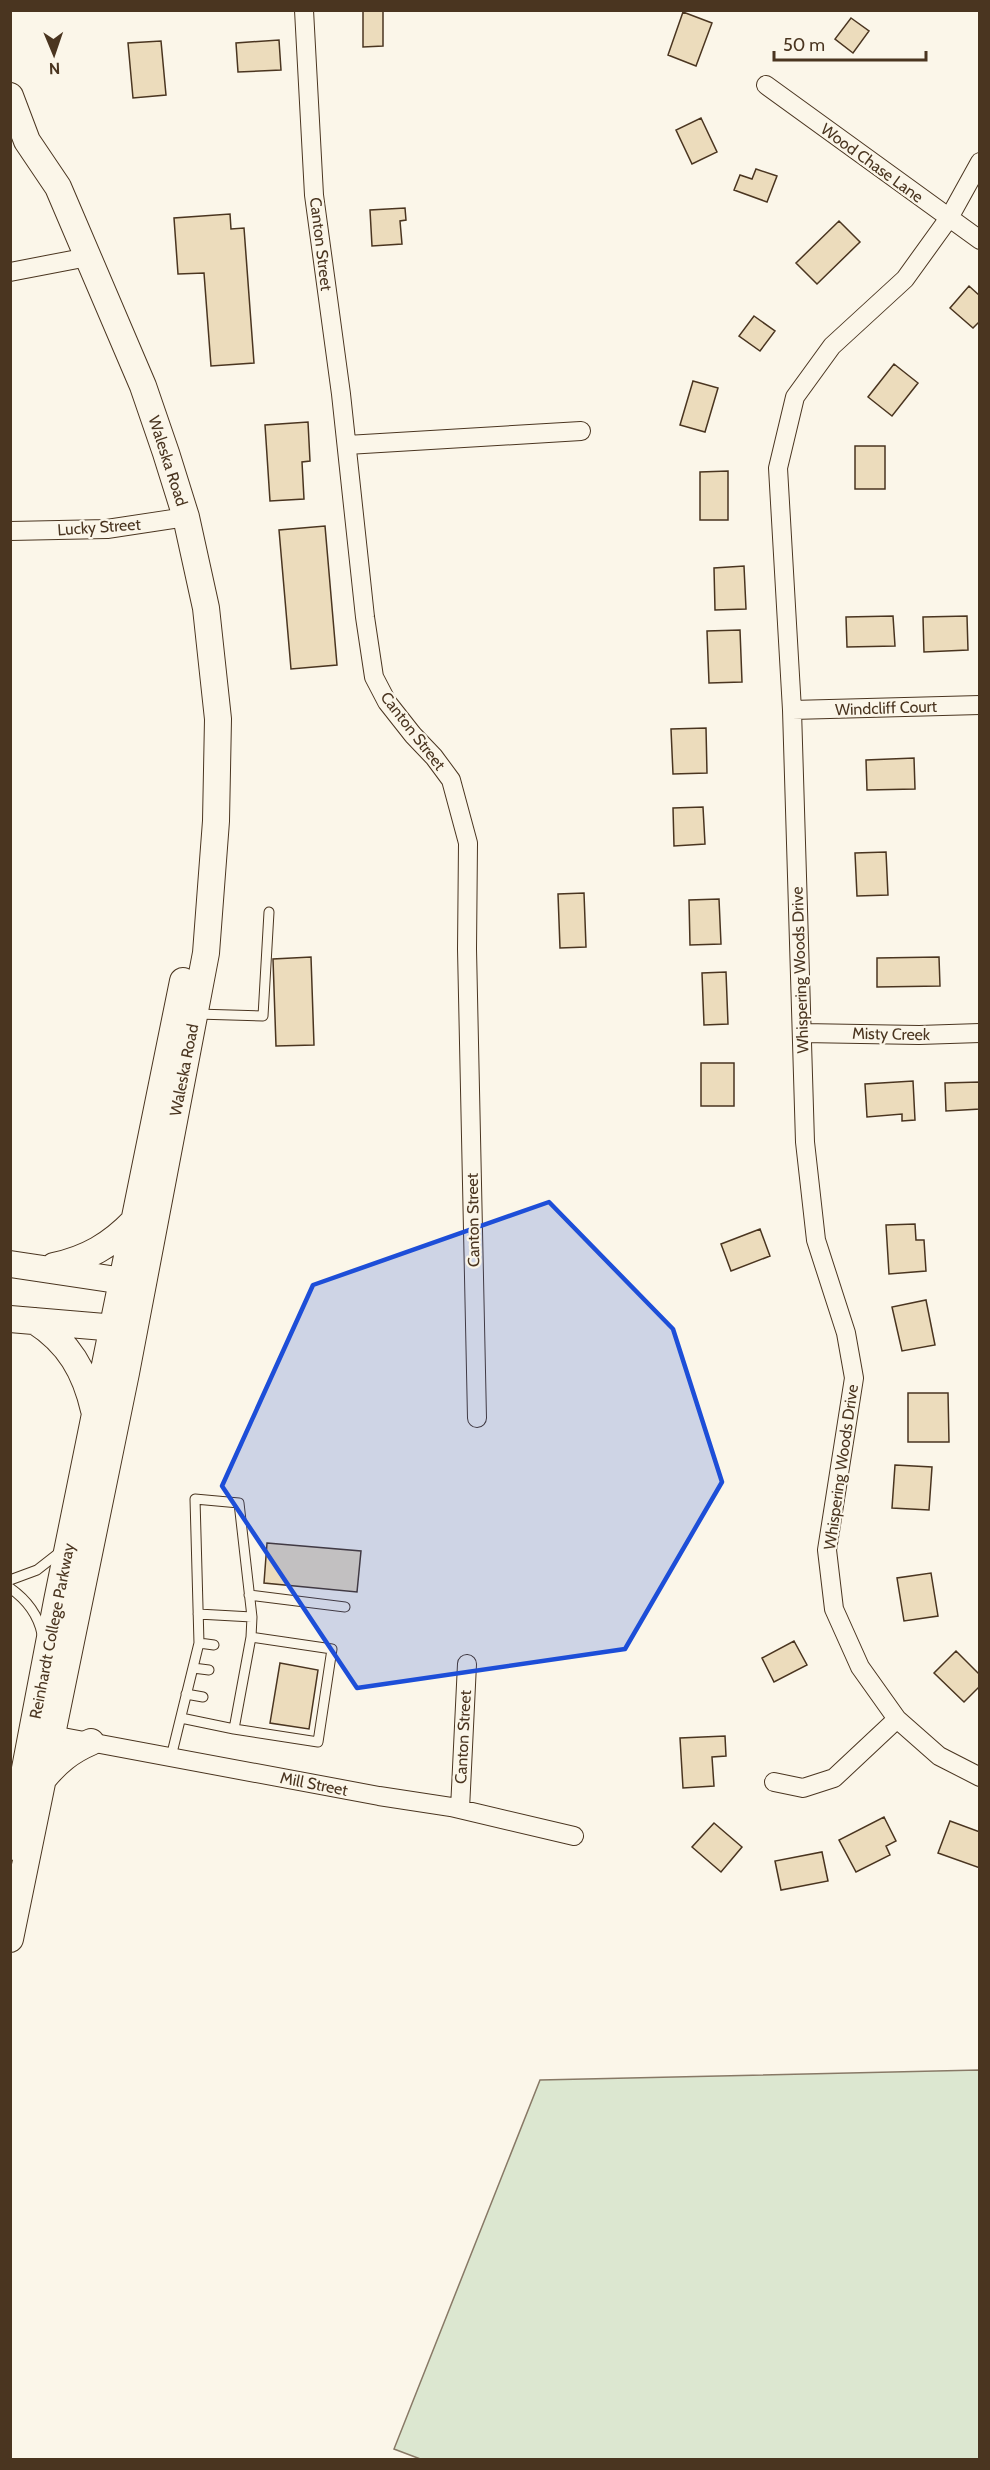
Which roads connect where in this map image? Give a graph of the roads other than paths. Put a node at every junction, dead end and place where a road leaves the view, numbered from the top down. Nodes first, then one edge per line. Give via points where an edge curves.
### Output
1 (304, 10) edge
2 (766, 85) dead end
3 (10, 96) edge
4 (980, 162) edge
5 (948, 218) junction
6 (980, 240) edge
7 (88, 257) junction
8 (10, 272) edge
9 (581, 431) dead end
10 (347, 445) junction
11 (186, 517) junction
12 (10, 531) edge
13 (980, 705) edge
14 (792, 710) junction
15 (213, 855) junction
16 (269, 912) dead end
17 (195, 1014) junction
18 (802, 1033) junction
19 (980, 1033) edge
20 (134, 1221) junction
21 (10, 1264) edge
22 (42, 1269) junction
23 (133, 1282) junction
24 (23, 1320) edge
25 (124, 1328) junction
26 (95, 1415) junction
27 (477, 1418) dead end
28 (69, 1545) junction
29 (10, 1580) edge
30 (10, 1588) edge
31 (249, 1595) junction
32 (345, 1607) dead end
33 (198, 1614) junction
34 (252, 1617) junction
35 (251, 1637) junction
36 (199, 1643) junction
37 (214, 1645) dead end
38 (237, 1648) dead end
39 (248, 1650) junction
40 (57, 1657) junction
41 (467, 1664) dead end
42 (193, 1668) junction
43 (209, 1670) dead end
44 (232, 1674) dead end
45 (243, 1676) junction
46 (186, 1694) junction
47 (203, 1697) dead end
48 (228, 1702) dead end
49 (238, 1704) junction
50 (181, 1718) junction
51 (897, 1719) junction
52 (234, 1729) junction
53 (52, 1735) junction
54 (91, 1742) junction
55 (171, 1757) junction
56 (980, 1777) edge
57 (43, 1780) junction
58 (774, 1782) dead end
59 (15, 1796) edge
60 (460, 1809) junction
61 (574, 1836) dead end
62 (10, 1847) edge
63 (10, 1939) edge

1 - 10 street, Canton Street via 314,195
2 - 5 street, Wood Chase Lane
3 - 7 main road, Waleska Road via 27,141 58,186
4 - 5 street, Whispering Woods Drive
5 - 6 street, Wood Chase Lane
5 - 14 street, Whispering Woods Drive via 905,279 832,346 795,397 778,468
7 - 8 street
7 - 11 main road, Waleska Road via 143,386
9 - 10 street
10 - 27 street, Canton Street via 374,676 387,702 451,780 468,843
11 - 12 street, Lucky Street via 107,529
11 - 15 main road, Waleska Road via 207,608 218,719
13 - 14 street, Windcliff Court
14 - 18 street, Whispering Woods Drive
15 - 17 main road, Waleska Road via 206,953
15 - 20 main road, Waleska Road
16 - 17 lane via 263,1016
17 - 23 main road, Waleska Road
18 - 19 street, Misty Creek
18 - 51 street, Whispering Woods Drive via 805,1142 816,1240 846,1333 854,1378 827,1550 834,1609 860,1667
20 - 22 main road via 90,1255
20 - 23 main road, Waleska Road
21 - 22 main road
22 - 23 main road
23 - 25 main road
24 - 25 main road
24 - 26 main road via 51,1332 74,1358 89,1390
25 - 26 main road, Reinhardt College Parkway
25 - 40 main road
26 - 28 main road, Reinhardt College Parkway
28 - 29 lane via 37,1570
28 - 40 main road, Reinhardt College Parkway
30 - 40 lane via 37,1617
31 - 32 lane
31 - 33 lane via 239,1503 195,1499
31 - 34 lane
33 - 34 lane
33 - 36 lane
34 - 35 lane
35 - 39 lane
35 - 52 lane via 332,1649 318,1742
36 - 37 lane
36 - 42 lane
38 - 39 lane
39 - 45 lane
40 - 53 main road, Reinhardt College Parkway
40 - 59 main road, Reinhardt College Parkway
41 - 60 street, Canton Street
42 - 43 lane
42 - 46 lane
44 - 45 lane
45 - 49 lane
46 - 47 lane
46 - 50 lane
48 - 49 lane
49 - 52 lane
50 - 52 lane
50 - 55 lane
51 - 56 street, Whispering Woods Drive via 939,1756
51 - 58 street via 834,1778 803,1788
53 - 54 street, Mill Street
53 - 57 main road, Reinhardt College Parkway
54 - 55 street, Mill Street
54 - 57 main road via 63,1757
55 - 60 street, Mill Street
57 - 63 main road, Reinhardt College Parkway
59 - 62 main road, Reinhardt College Parkway
60 - 61 street, Mill Street

